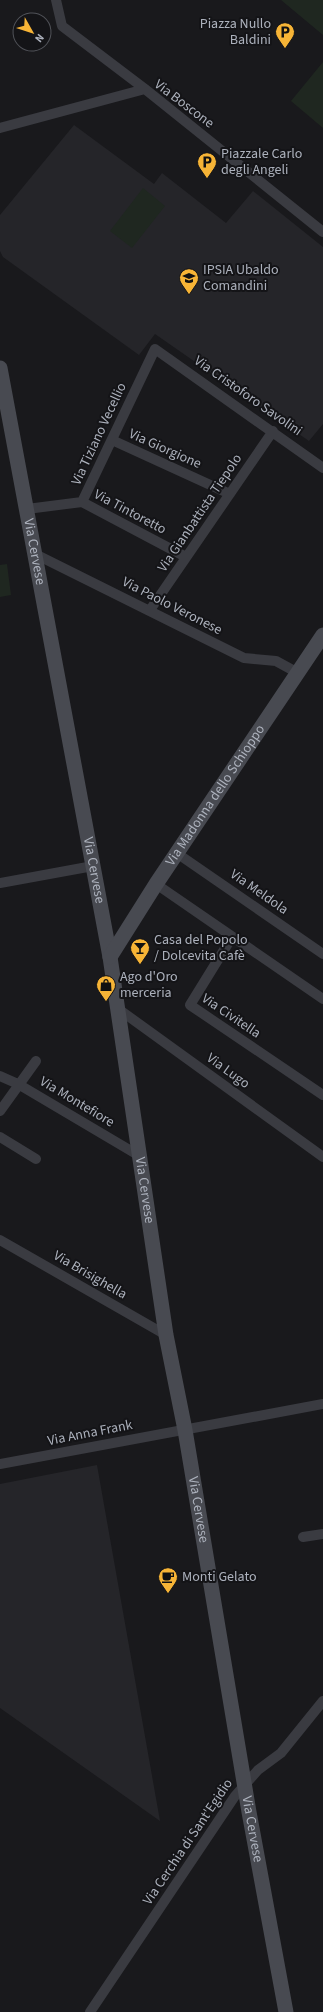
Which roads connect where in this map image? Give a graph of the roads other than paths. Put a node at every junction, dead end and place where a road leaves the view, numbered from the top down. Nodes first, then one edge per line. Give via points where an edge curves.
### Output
1 (56, 0) edge
2 (145, 89) junction
3 (0, 128) edge
4 (323, 232) edge
5 (155, 349) joint
6 (0, 368) edge
7 (273, 431) junction
8 (112, 440) junction
9 (323, 468) edge
10 (230, 494) junction
11 (82, 502) junction
12 (26, 509) junction
13 (35, 554) junction
14 (186, 557) junction
15 (150, 610) junction
16 (323, 635) edge
17 (298, 673) junction
18 (178, 854) junction
19 (93, 866) junction
20 (0, 883) edge
21 (156, 884) junction
22 (232, 937) junction
23 (323, 954) edge
24 (110, 957) junction
25 (323, 999) edge
26 (117, 1008) junction
27 (36, 1061) dead end
28 (0, 1076) edge
29 (18, 1084) junction
30 (323, 1095) edge
31 (0, 1111) edge
32 (0, 1137) edge
33 (321, 1152) edge
34 (138, 1155) junction
35 (36, 1159) dead end
36 (0, 1240) edge
37 (166, 1335) junction
38 (323, 1404) edge
39 (185, 1430) junction
40 (0, 1464) edge
41 (323, 1534) edge
42 (303, 1537) dead end
43 (323, 1700) edge
44 (245, 1783) junction
45 (90, 2012) edge
46 (286, 2012) edge

1 - 2 street via 62,26
2 - 3 street, Via Boscone
2 - 4 street, Via Boscone
5 - 7 street, Via Cristoforo Savolini
5 - 8 street, Via Tiziano Vecellio
6 - 12 main road, Via Cervese
7 - 9 street, Via Cristoforo Savolini
7 - 10 street, Via Gianbattista Tiepolo
8 - 10 street, Via Giorgione
8 - 11 street, Via Tiziano Vecellio
10 - 14 street, Via Gianbattista Tiepolo
11 - 12 street, Via Tiziano Vecellio
11 - 14 street, Via Tintoretto
12 - 13 main road, Via Cervese
13 - 15 street, Via Paolo Veronese
13 - 19 main road, Via Cervese
14 - 15 street, Via Gianbattista Tiepolo
15 - 17 street, Via Paolo Veronese via 244,658 276,661
16 - 17 main road, Via Madonna dello Schioppo
17 - 18 main road, Via Madonna dello Schioppo
18 - 21 main road, Via Madonna dello Schioppo
18 - 23 street, Via Meldola
19 - 20 street
19 - 24 main road, Via Cervese
21 - 22 street
21 - 24 main road, Via Madonna dello Schioppo
22 - 25 street
22 - 30 street, Via Civitella via 190,1005
24 - 26 main road, Via Cervese
26 - 33 street, Via Lugo
26 - 34 main road, Via Cervese
27 - 29 street
28 - 29 street, Via Montefiore
29 - 31 street
29 - 34 street, Via Montefiore
32 - 35 street
34 - 37 main road, Via Cervese
36 - 37 street, Via Brisighella
37 - 39 main road, Via Cervese
38 - 39 street, Via Anna Frank
39 - 40 street, Via Anna Frank
39 - 44 main road, Via Cervese
41 - 42 street
43 - 44 street, Via Cerchia di Sant'Egidio via 281,1753
44 - 45 street, Via Cerchia di Sant'Egidio
44 - 46 main road, Via Cervese

